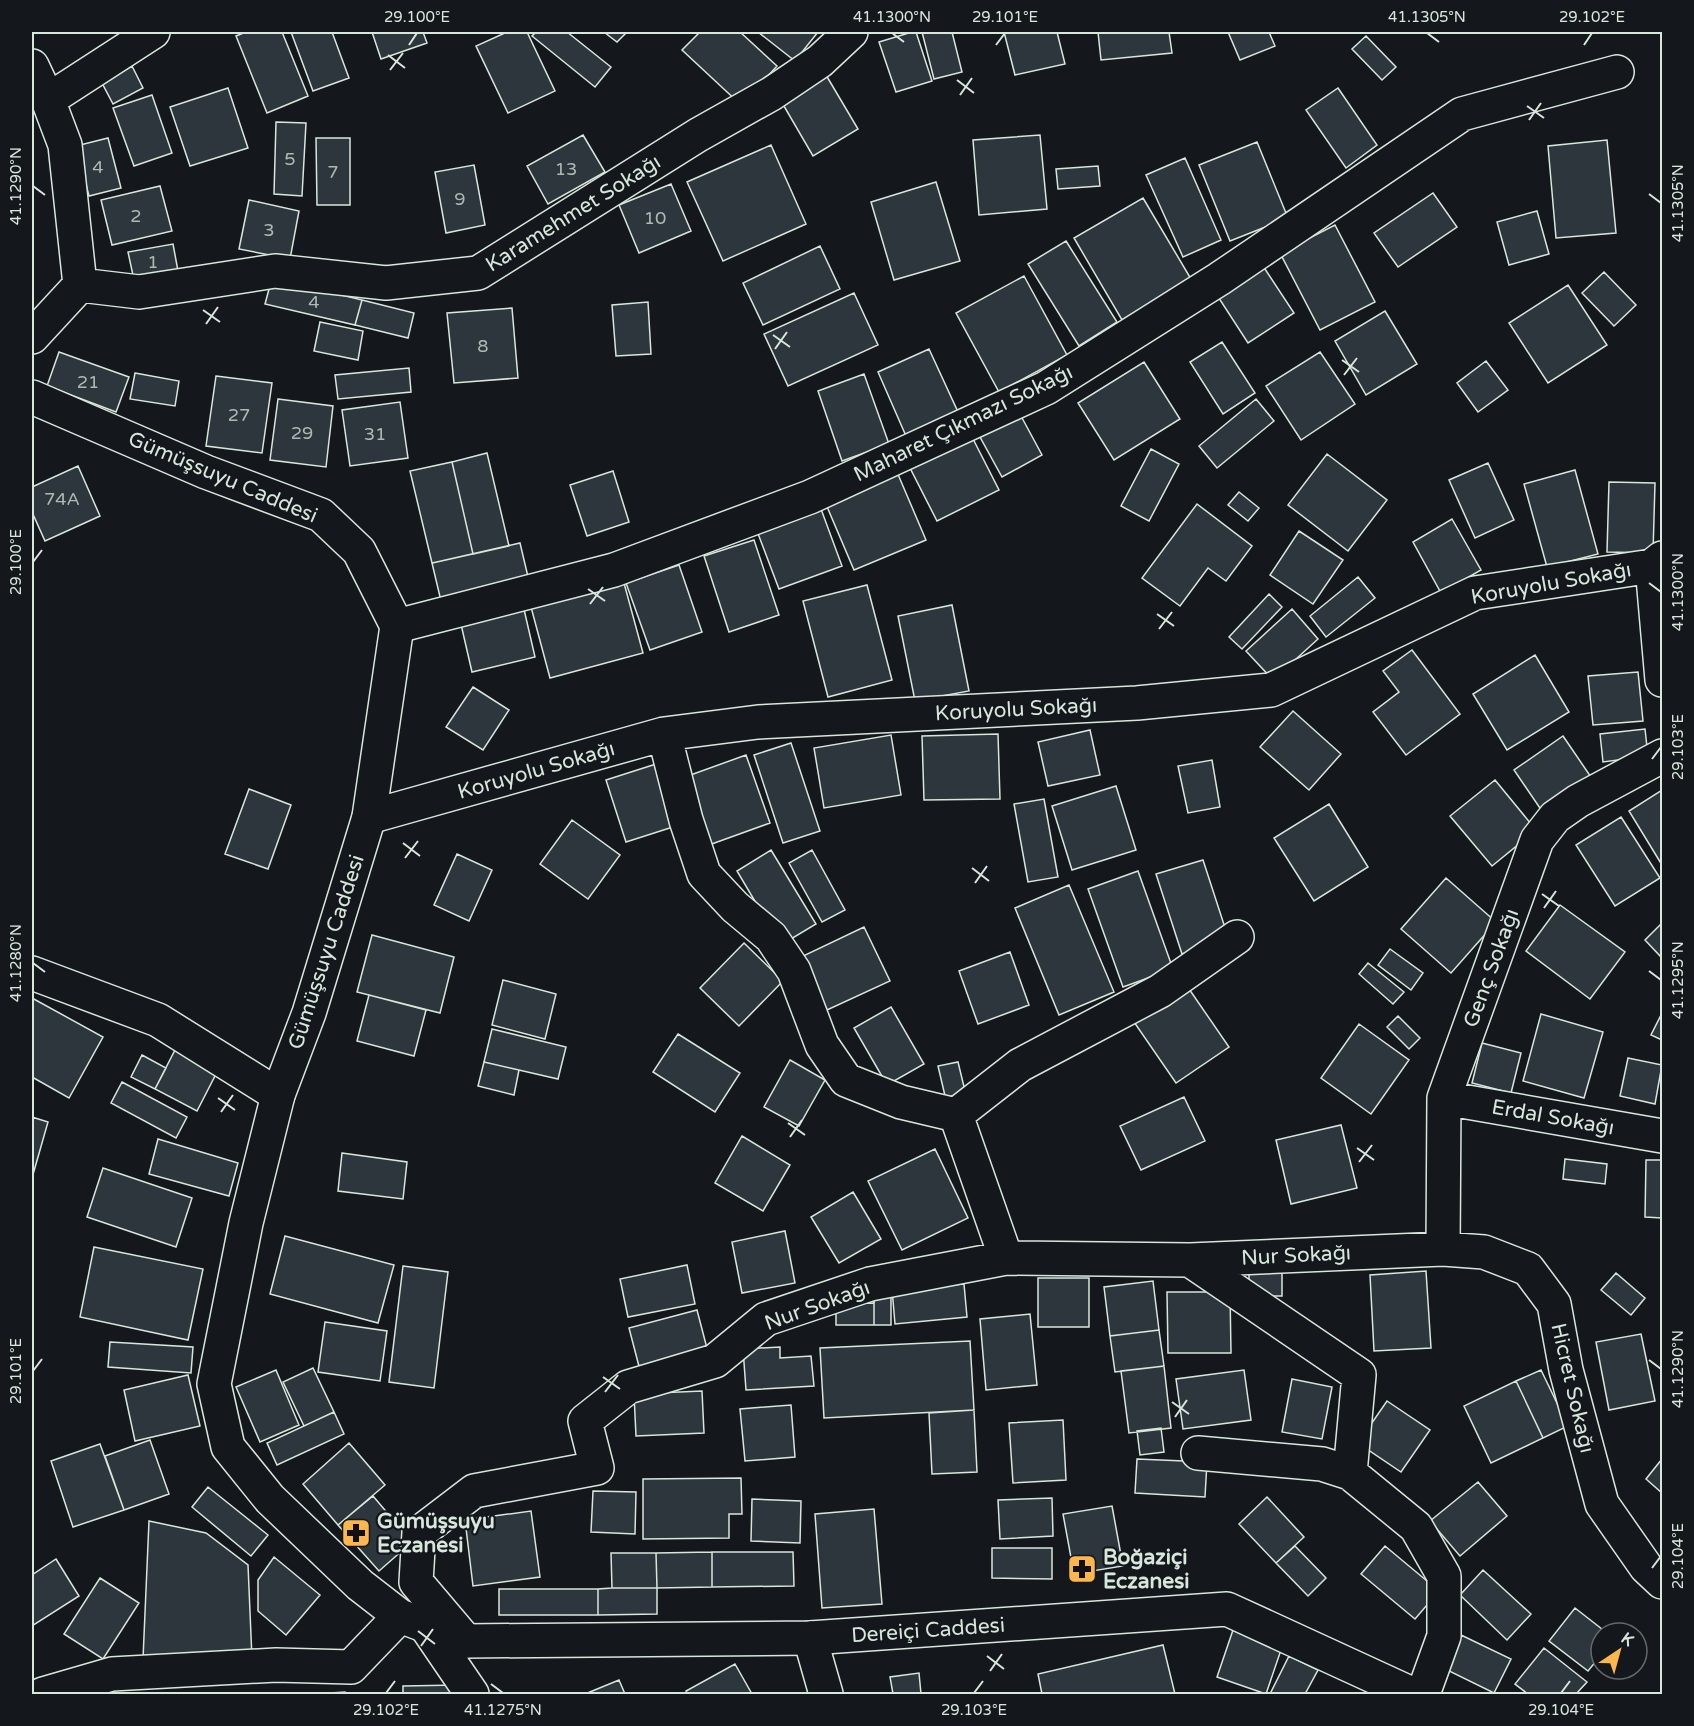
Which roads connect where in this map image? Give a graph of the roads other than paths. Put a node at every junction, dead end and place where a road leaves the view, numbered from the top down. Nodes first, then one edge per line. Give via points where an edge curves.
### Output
1 (153, 32) edge
2 (851, 32) edge
3 (32, 66) edge
4 (1617, 72) dead end
5 (48, 100) junction
6 (80, 285) junction
7 (32, 337) edge
8 (32, 397) edge
9 (1657, 562) edge
10 (397, 626) junction
11 (1662, 680) edge
12 (664, 734) junction
13 (1662, 756) edge
14 (369, 818) junction
15 (1237, 937) dead end
16 (32, 973) edge
17 (278, 1095) junction
18 (1444, 1098) junction
19 (956, 1115) junction
20 (1662, 1136) edge
21 (1443, 1249) junction
22 (1006, 1258) junction
23 (1190, 1260) junction
24 (1198, 1453) dead end
25 (1350, 1473) junction
26 (1662, 1582) edge
27 (413, 1622) junction
28 (810, 1638) junction
29 (466, 1641) junction
30 (108, 1684) edge
31 (43, 1695) edge
32 (472, 1695) edge
33 (825, 1695) edge
34 (1412, 1695) edge
35 (1423, 1695) edge

1 - 5 street
2 - 6 street, Karamehmet Sokağı via 820,61 771,94 698,135 478,273 386,283 275,271 139,292
3 - 5 street
4 - 10 street, Maharet Çıkmazı Sokağı via 1462,114 1220,279 1046,388 810,496 614,570
5 - 6 street via 65,145
6 - 7 street
8 - 10 street, Gümüşsuyu Caddesi via 206,472 321,515 359,551
9 - 11 street
9 - 12 street, Koruyolu Sokağı via 1475,593 1271,690 1137,703 758,722
10 - 14 street, Gümüşsuyu Caddesi
12 - 14 street, Koruyolu Sokağı
12 - 19 street via 704,874 771,937 794,971 822,1045 846,1080 901,1102
13 - 18 street, Genç Sokağı via 1578,801 1555,818 1537,840
14 - 17 street, Gümüşsuyu Caddesi via 309,1013
15 - 19 street via 1160,991 1020,1065
16 - 17 street via 158,1020
17 - 27 street, Gümüşsuyu Caddesi via 246,1223 214,1384 228,1447 270,1498 360,1585
18 - 20 street, Erdal Sokağı
18 - 21 street, Genç Sokağı
19 - 22 street
21 - 23 street, Nur Sokağı
21 - 26 street, Hicret Sokağı via 1484,1252 1528,1269 1554,1304 1566,1370 1602,1504 1646,1567
22 - 23 street, Nur Sokağı
22 - 29 street, Nur Sokağı via 870,1284 766,1319 715,1361 628,1387 585,1421 597,1468 474,1491 419,1533 418,1543 416,1582
23 - 25 street via 1359,1375
24 - 25 street via 1322,1464
25 - 35 street via 1416,1527 1444,1576 1444,1636
27 - 29 street, Dereiçi Caddesi
27 - 30 street via 351,1667 276,1665
27 - 32 street
28 - 29 street, Dereiçi Caddesi
28 - 33 street
28 - 34 street, Dereiçi Caddesi via 1227,1609
30 - 31 street

